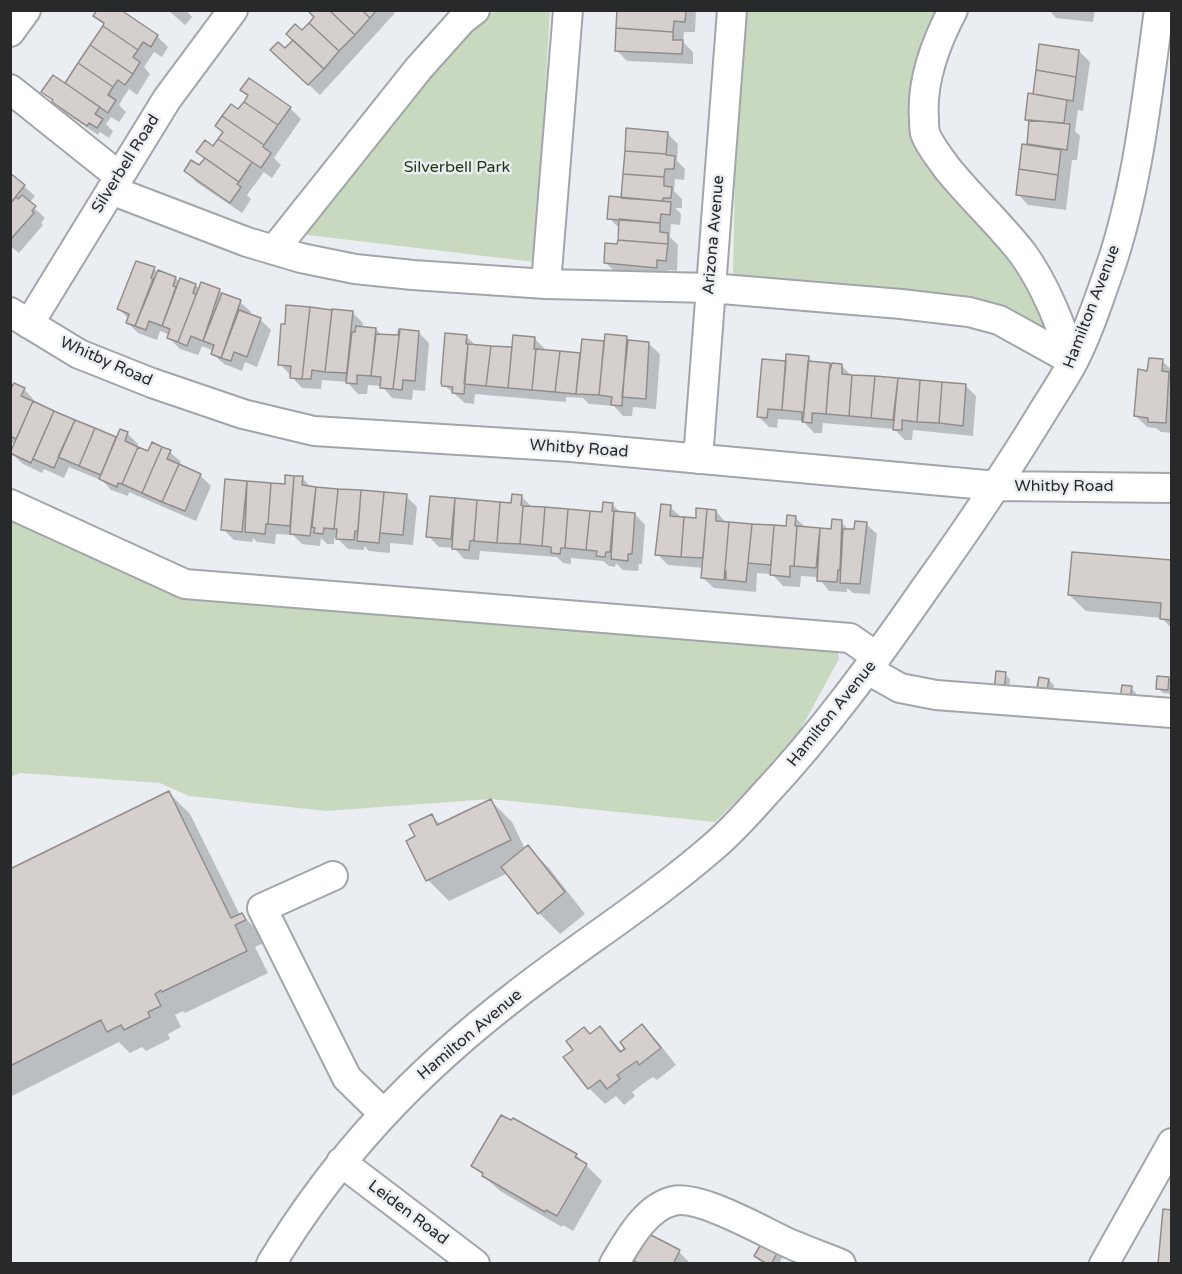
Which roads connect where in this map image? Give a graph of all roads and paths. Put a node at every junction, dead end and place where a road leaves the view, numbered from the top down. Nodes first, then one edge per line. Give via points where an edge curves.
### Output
1 (26, 10) edge
2 (233, 10) edge
3 (475, 10) edge
4 (568, 10) edge
5 (732, 10) edge
6 (953, 10) edge
7 (1159, 10) edge
8 (10, 32) edge
9 (10, 89) edge
10 (115, 183) junction
11 (274, 250) junction
12 (546, 284) junction
13 (710, 288) junction
14 (20, 318) edge
15 (1073, 362) junction
16 (698, 459) junction
17 (997, 486) junction
18 (1172, 488) edge
19 (10, 504) edge
20 (873, 664) junction
21 (1172, 713) edge
22 (333, 876) dead end
23 (384, 1114) junction
24 (1172, 1143) edge
25 (341, 1162) junction
26 (271, 1263) edge
27 (475, 1263) edge
28 (614, 1263) edge
29 (841, 1263) edge
30 (1104, 1263) edge

1 - 8 street
2 - 10 street, Silverbell Road via 166,99
3 - 11 street via 420,68
4 - 12 street
5 - 13 street, Arizona Avenue
6 - 15 street via 925,81 925,132 940,159 1023,254 1058,319
7 - 15 street, Hamilton Avenue via 1127,208 1111,263
9 - 10 street
10 - 11 street via 247,242
10 - 14 street, Silverbell Road
11 - 12 street via 355,269
12 - 13 street
13 - 15 street via 969,312 999,320
13 - 16 street, Arizona Avenue
14 - 16 street, Whitby Road via 79,354 152,383 243,414 314,431
15 - 17 street, Hamilton Avenue
16 - 17 street, Whitby Road
17 - 18 street, Whitby Road
17 - 20 street, Hamilton Avenue
19 - 20 street via 184,584 850,638
20 - 21 street via 900,688 936,695
20 - 23 street, Hamilton Avenue via 781,777 715,846 662,890 516,994 423,1073
22 - 23 street via 262,908 347,1078
23 - 25 street, Hamilton Avenue
24 - 30 street
25 - 26 street, Hamilton Avenue
25 - 27 street, Leiden Road
28 - 29 street via 644,1220 674,1201 692,1201 726,1213 792,1245

